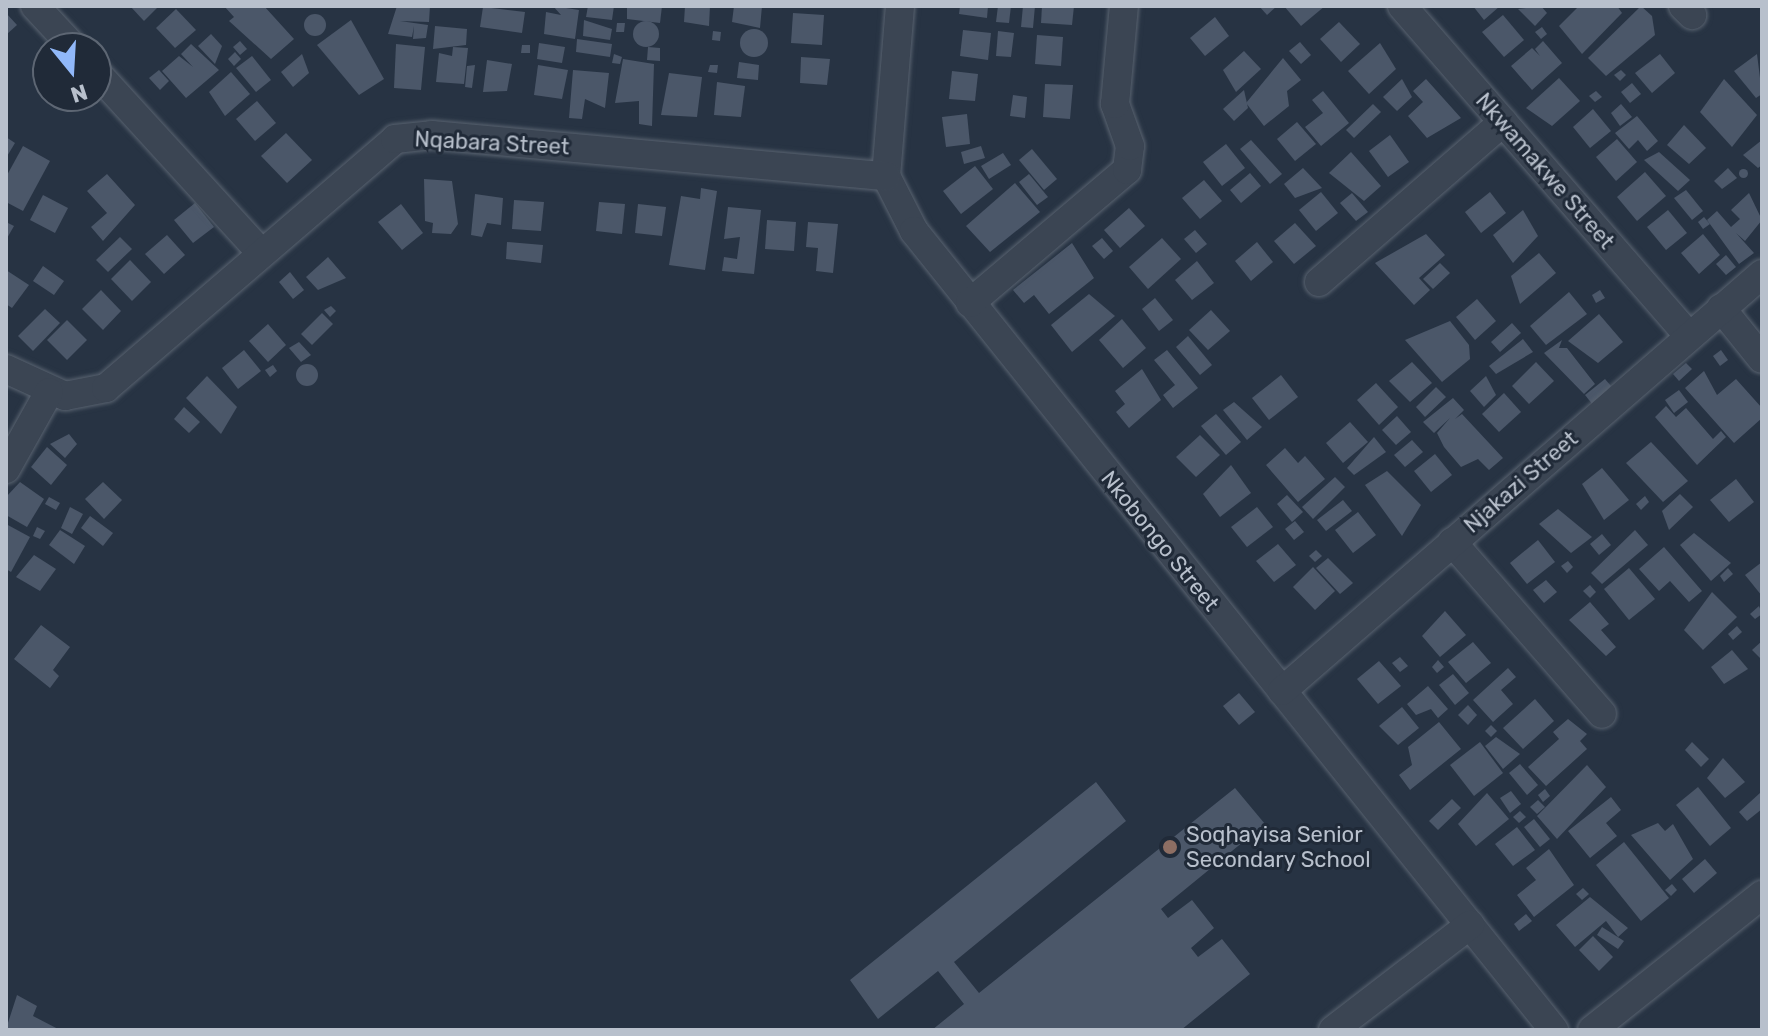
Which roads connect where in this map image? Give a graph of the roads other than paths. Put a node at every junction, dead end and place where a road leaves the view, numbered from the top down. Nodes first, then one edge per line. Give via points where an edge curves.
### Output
1 (35, 6) edge
2 (900, 6) edge
3 (1124, 6) edge
4 (1402, 6) edge
5 (59, 32) edge
6 (112, 90) edge
7 (1503, 122) junction
8 (886, 176) junction
9 (261, 253) junction
10 (1762, 274) edge
11 (1319, 282) dead end
12 (970, 303) junction
13 (1721, 308) junction
14 (1689, 336) junction
15 (1762, 359) edge
16 (6, 369) edge
17 (49, 392) junction
18 (6, 469) edge
19 (1452, 542) junction
20 (1282, 691) junction
21 (1602, 714) dead end
22 (1762, 895) edge
23 (1470, 925) junction
24 (1333, 1030) edge
25 (1554, 1030) edge
26 (1592, 1030) edge

1 - 5 street
2 - 8 street
3 - 12 street via 1115,104 1130,146 1127,170
4 - 7 street, Nkwamakwe Street
6 - 9 street
7 - 11 street
7 - 14 street, Nkwamakwe Street
8 - 9 street, Nqabara Street via 432,135 395,139
8 - 12 street, Nkobongo Street via 914,231
9 - 17 street, Nqabara Street via 117,380 83,396
10 - 13 street, Njakazi Street
12 - 20 street, Nkobongo Street
13 - 14 street, Njakazi Street
13 - 15 street
14 - 19 street, Njakazi Street
16 - 17 street, Nqabara Street
17 - 18 street
19 - 20 street, Njakazi Street
19 - 21 street
20 - 23 street, Nkobongo Street
22 - 26 street
23 - 24 street
23 - 25 street, Nkobongo Street

